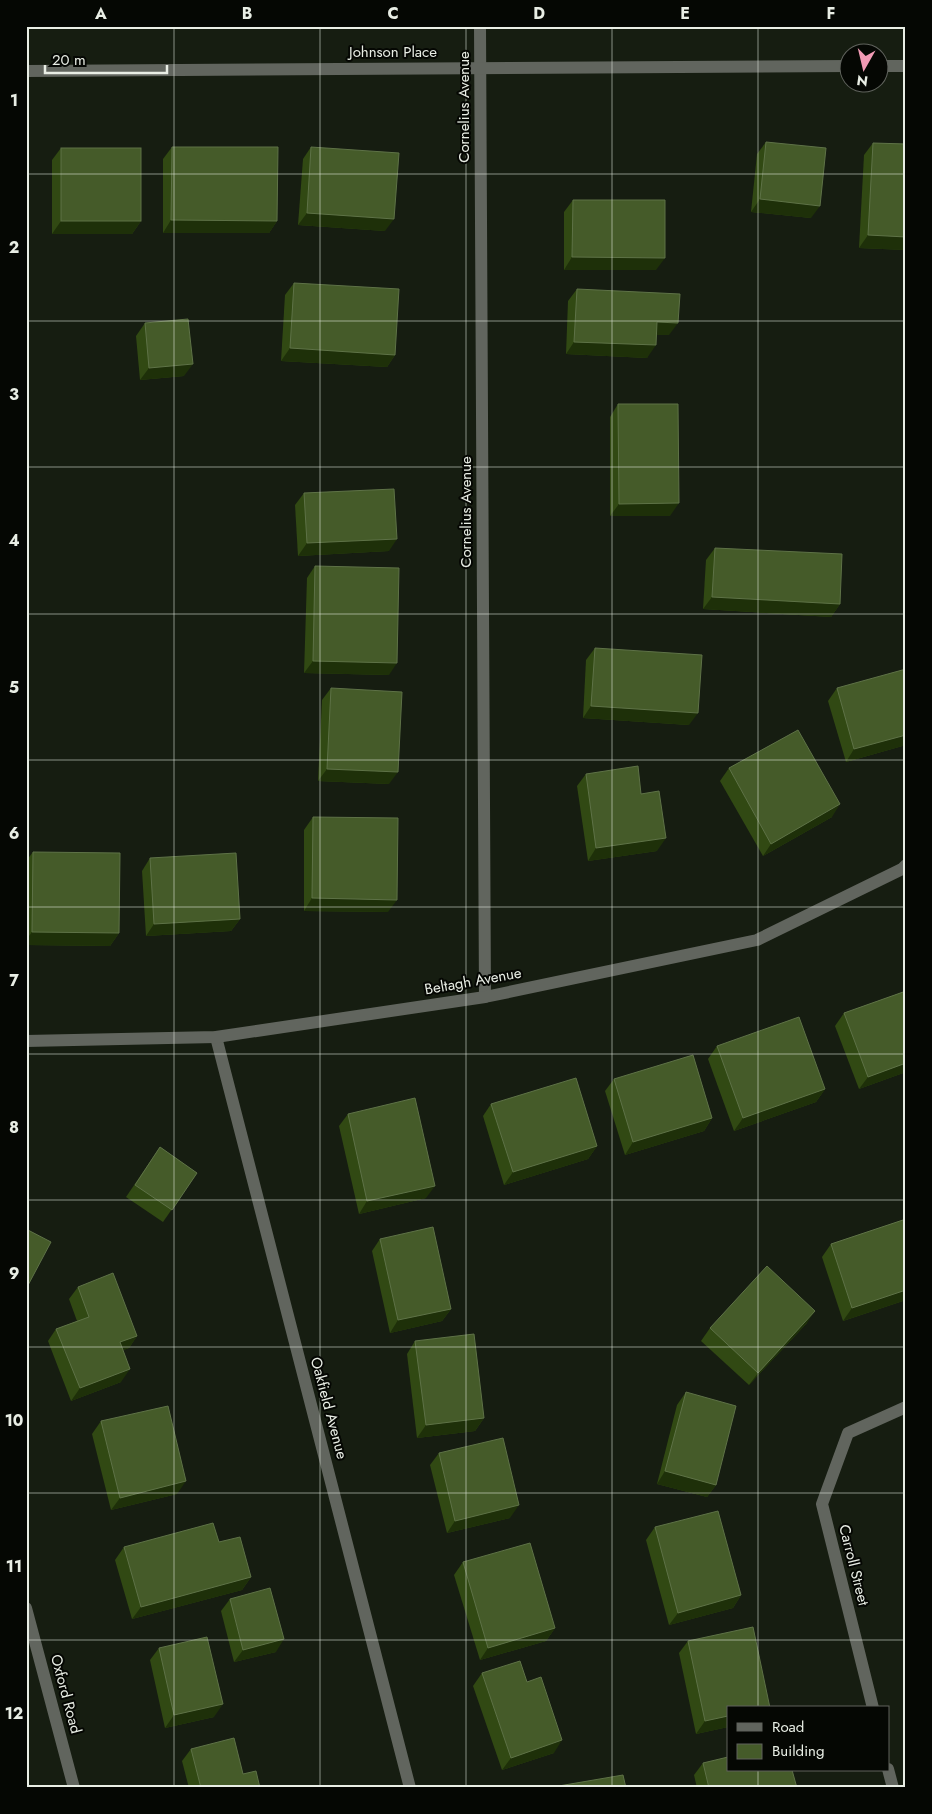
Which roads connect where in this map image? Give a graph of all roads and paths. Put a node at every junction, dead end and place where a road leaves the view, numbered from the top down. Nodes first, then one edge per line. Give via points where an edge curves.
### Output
1 (480, 26) edge
2 (840, 66) edge
3 (890, 66) edge
4 (906, 66) edge
5 (480, 68) junction
6 (26, 71) edge
7 (906, 865) edge
8 (485, 997) junction
9 (216, 1037) junction
10 (26, 1041) edge
11 (906, 1407) edge
12 (26, 1608) edge
13 (872, 1706) edge
14 (889, 1772) edge
15 (74, 1788) edge
16 (410, 1788) edge
17 (893, 1788) edge

1 - 5 street, Cornelius Avenue
2 - 5 street, Johnson Place
3 - 4 street
5 - 6 street, Johnson Place
5 - 8 street, Cornelius Avenue
7 - 8 street, Beltagh Avenue via 757,940
8 - 9 street, Beltagh Avenue
9 - 10 street, Beltagh Avenue
9 - 16 street, Oakfield Avenue
11 - 13 street, Carroll Street via 848,1433 822,1504
12 - 15 street, Oxford Road
14 - 17 street

